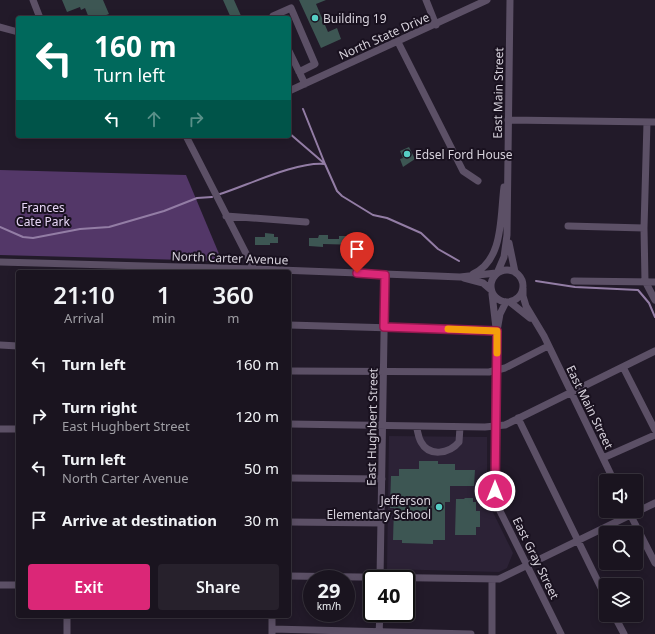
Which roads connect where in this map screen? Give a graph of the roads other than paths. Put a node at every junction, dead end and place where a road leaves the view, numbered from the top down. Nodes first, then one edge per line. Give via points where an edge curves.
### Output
1 (33, 0) edge
2 (487, 0) edge
3 (510, 0) edge
4 (429, 1) edge
5 (39, 16) edge
6 (273, 16) edge
7 (436, 25) junction
8 (0, 28) edge
9 (16, 32) edge
10 (398, 42) junction
11 (291, 55) edge
12 (299, 72) junction
13 (305, 84) junction
14 (291, 90) edge
15 (508, 120) junction
16 (647, 122) junction
17 (655, 122) edge
18 (187, 138) edge
19 (508, 153) junction
20 (478, 181) dead end
21 (226, 216) junction
22 (306, 222) dead end
23 (568, 226) dead end
24 (644, 228) junction
25 (507, 235) junction
26 (0, 262) edge
27 (173, 269) edge
28 (254, 269) junction
29 (266, 270) edge
30 (291, 272) edge
31 (497, 272) junction
32 (515, 272) junction
33 (385, 275) junction
34 (469, 275) junction
35 (460, 277) junction
36 (574, 280) dead end
37 (645, 281) junction
38 (655, 282) edge
39 (523, 288) junction
40 (491, 292) junction
41 (655, 300) edge
42 (508, 302) junction
43 (535, 322) junction
44 (291, 325) edge
45 (384, 327) junction
46 (497, 331) junction
47 (0, 345) edge
48 (16, 346) edge
49 (548, 346) junction
50 (655, 351) edge
51 (622, 367) junction
52 (291, 370) edge
53 (496, 370) junction
54 (383, 372) junction
55 (571, 392) junction
56 (518, 418) junction
57 (291, 424) edge
58 (383, 426) junction
59 (416, 426) junction
60 (495, 426) junction
61 (460, 427) junction
62 (0, 429) edge
63 (16, 429) edge
64 (655, 430) edge
65 (655, 435) edge
66 (603, 458) junction
67 (611, 474) edge
68 (291, 478) edge
69 (382, 479) junction
70 (655, 503) edge
71 (643, 508) edge
72 (621, 518) edge
73 (632, 518) edge
74 (291, 522) edge
75 (381, 523) junction
76 (578, 541) junction
77 (655, 563) edge
78 (527, 566) junction
79 (380, 570) edge
80 (291, 576) edge
81 (363, 578) edge
82 (415, 579) edge
83 (492, 580) junction
84 (599, 584) edge
85 (0, 585) edge
86 (16, 585) edge
87 (67, 618) edge
88 (272, 618) edge
89 (492, 621) junction
90 (380, 622) edge
91 (618, 622) edge
92 (272, 632) edge
93 (379, 633) edge
94 (67, 634) edge
95 (471, 634) edge
96 (492, 634) edge
97 (498, 634) edge
98 (561, 634) edge
99 (624, 634) edge

1 - 5 street
2 - 7 street, North State Drive
3 - 15 street, East Main Street
4 - 7 street
6 - 12 street via 291,8 315,64
7 - 10 street, North State Drive
8 - 9 street
10 - 13 street, North State Drive
10 - 20 street via 463,172
11 - 12 street
12 - 13 street
13 - 14 street, North State Drive
15 - 16 street
15 - 19 street, East Main Street
16 - 17 street
16 - 24 street
18 - 21 street
19 - 25 street, East Main Street
19 - 34 street via 494,254 485,266
21 - 22 street
21 - 28 street
23 - 24 street
24 - 37 street
25 - 31 street, East Main Street via 504,257
25 - 32 street, East Main Street
26 - 27 street, North Carter Avenue
27 - 28 street, North Carter Avenue
28 - 29 street, North Carter Avenue
30 - 33 street, North Carter Avenue
31 - 32 street via 504,269
31 - 34 street, North Carter Avenue
31 - 40 street via 492,278
32 - 39 street via 522,279
33 - 35 street, North Carter Avenue
33 - 45 street, East Hughbert Street
34 - 35 street, North Carter Avenue
35 - 40 street, North Carter Avenue via 483,283
36 - 37 street
37 - 38 street
37 - 41 street
39 - 42 street via 520,295
39 - 43 street, East Main Street via 522,296
40 - 42 street via 496,299
40 - 46 street
42 - 43 street, East Main Street
42 - 46 street via 500,314
43 - 49 street, East Main Street
44 - 45 street
45 - 46 street
45 - 54 street, East Hughbert Street
46 - 53 street, East Gray Street
47 - 48 street
49 - 53 street
49 - 55 street, East Main Street
50 - 51 street
51 - 55 street
51 - 64 street
52 - 54 street
53 - 54 street
53 - 60 street, East Gray Street
54 - 58 street, East Hughbert Street
55 - 56 street
55 - 66 street, East Main Street
56 - 60 street via 504,425
56 - 76 street
57 - 58 street
58 - 59 street
58 - 69 street, East Hughbert Street
59 - 61 street
59 - 61 street via 425,447 434,452 445,452 459,442
60 - 61 street
60 - 78 street, East Gray Street via 495,491 500,511
62 - 63 street
65 - 66 street
66 - 67 street, East Main Street
68 - 69 street
69 - 75 street, East Hughbert Street
70 - 71 street
72 - 76 street
73 - 77 street
74 - 75 street
75 - 79 street, East Hughbert Street
76 - 78 street
76 - 84 street
78 - 83 street
78 - 98 street, East Gray Street
80 - 81 street
82 - 83 street
83 - 89 street
85 - 86 street
87 - 94 street
88 - 92 street
89 - 96 street
89 - 97 street
90 - 93 street
91 - 99 street
92 - 93 street
93 - 95 street

